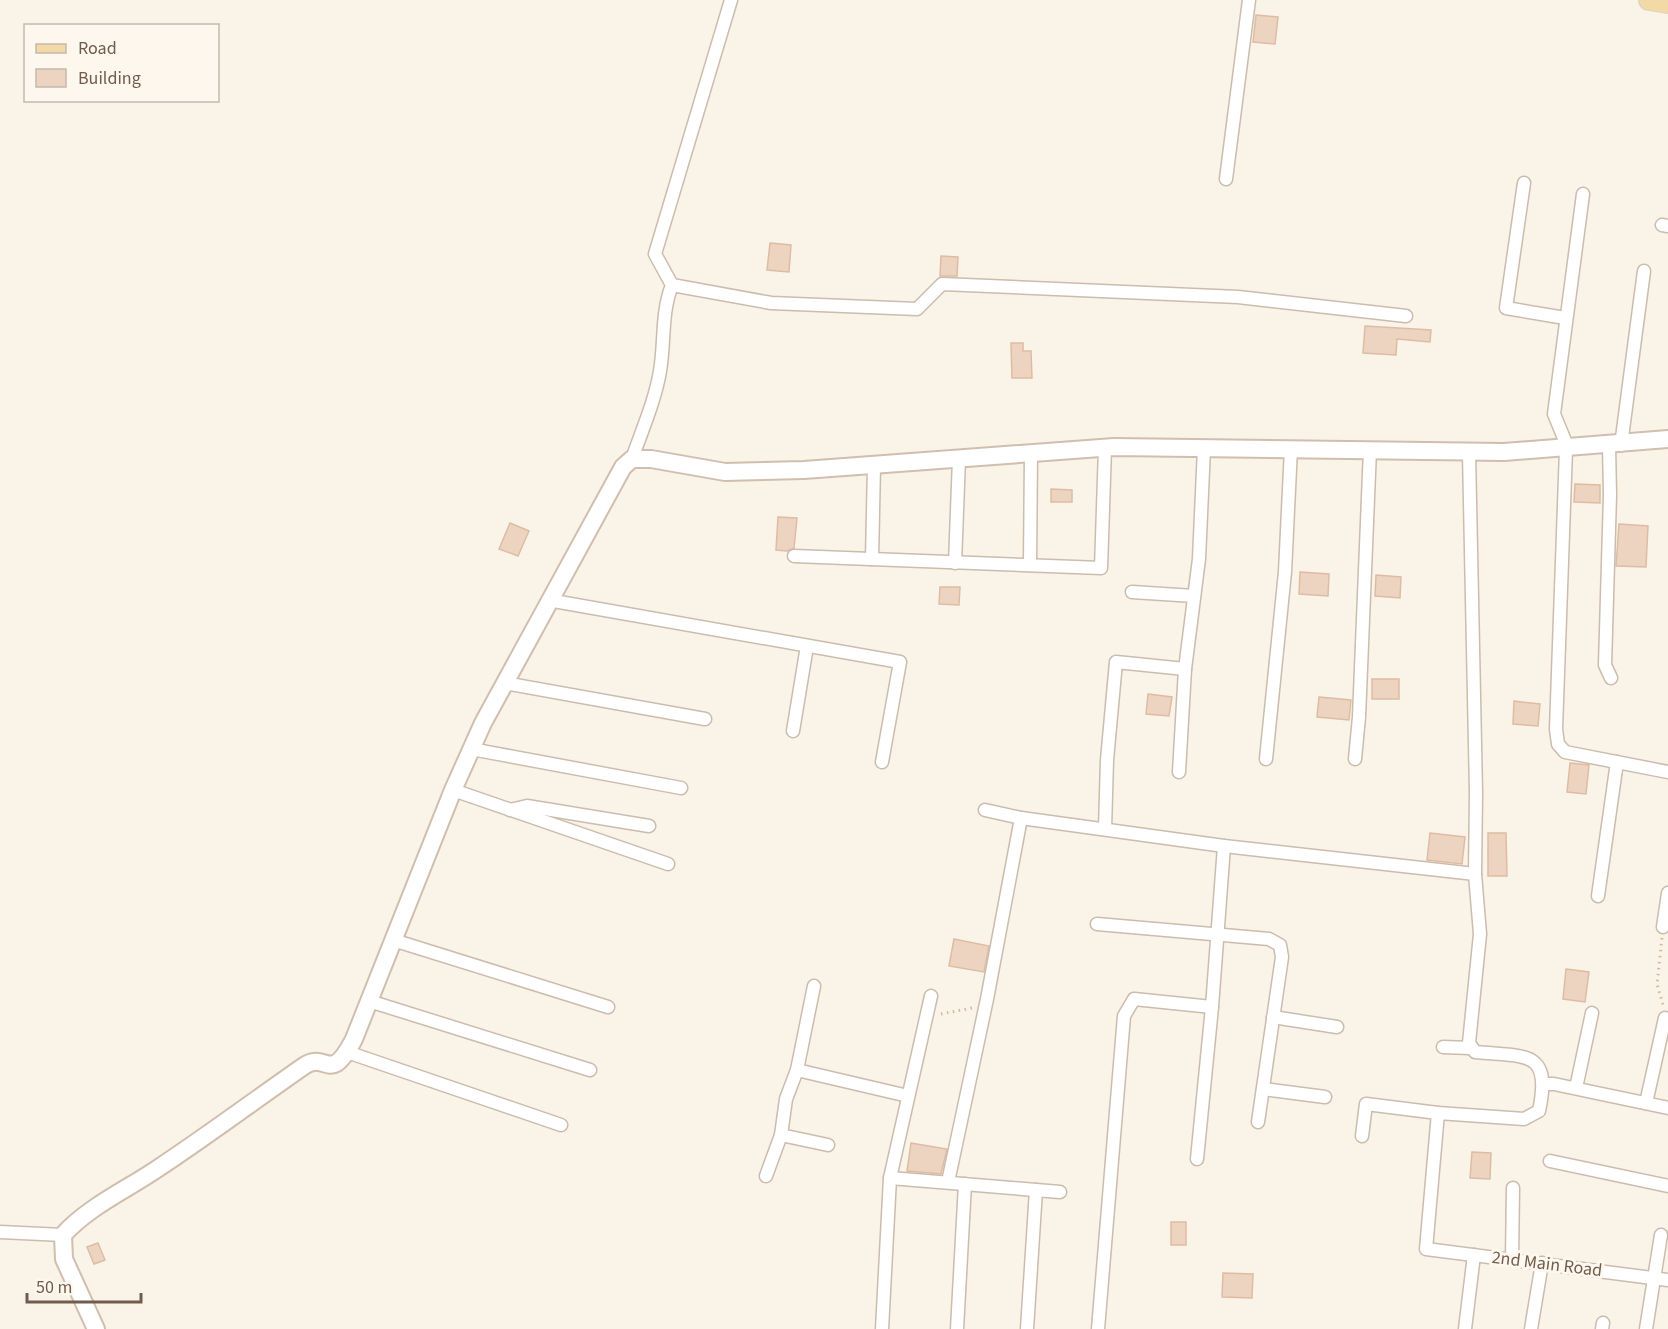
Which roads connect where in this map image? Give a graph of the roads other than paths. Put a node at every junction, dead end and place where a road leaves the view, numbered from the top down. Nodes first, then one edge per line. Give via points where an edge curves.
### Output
1 (731, 0) edge
2 (1249, 0) edge
3 (1649, 0) edge
4 (1668, 3) edge
5 (1226, 179) dead end
6 (1524, 183) dead end
7 (1583, 194) dead end
8 (1644, 271) dead end
9 (672, 285) junction
10 (1406, 316) dead end
11 (1565, 318) junction
12 (1668, 439) edge
13 (1615, 445) junction
14 (1104, 448) junction
15 (1204, 448) junction
16 (1291, 448) junction
17 (1370, 449) junction
18 (1567, 449) junction
19 (1031, 453) junction
20 (1469, 453) junction
21 (632, 459) junction
22 (959, 459) junction
23 (874, 466) junction
24 (794, 556) dead end
25 (872, 559) junction
26 (955, 563) junction
27 (1030, 565) junction
28 (1132, 592) dead end
29 (1194, 596) junction
30 (548, 600) junction
31 (807, 646) junction
32 (1185, 669) junction
33 (1611, 678) dead end
34 (504, 683) junction
35 (705, 719) dead end
36 (793, 731) dead end
37 (471, 749) junction
38 (1266, 759) dead end
39 (1355, 759) dead end
40 (882, 762) dead end
41 (1617, 762) junction
42 (1179, 772) dead end
43 (1668, 772) edge
44 (681, 788) dead end
45 (453, 790) junction
46 (510, 810) junction
47 (984, 810) dead end
48 (1021, 818) junction
49 (649, 826) dead end
50 (1105, 829) junction
51 (1224, 846) junction
52 (668, 864) dead end
53 (1475, 874) junction
54 (1668, 893) edge
55 (1598, 896) dead end
56 (1097, 924) dead end
57 (1663, 927) road end
58 (1218, 934) junction
59 (393, 940) junction
60 (814, 986) dead end
61 (931, 996) dead end
62 (369, 1001) junction
63 (608, 1007) dead end
64 (1212, 1007) junction
65 (1592, 1013) dead end
66 (1273, 1017) junction
67 (1665, 1018) road end
68 (1337, 1027) dead end
69 (1443, 1047) dead end
70 (1470, 1048) junction
71 (347, 1052) junction
72 (590, 1070) dead end
73 (797, 1070) junction
74 (1544, 1084) junction
75 (1576, 1088) junction
76 (1263, 1089) junction
77 (908, 1096) junction
78 (1325, 1097) dead end
79 (1646, 1103) junction
80 (1668, 1108) edge
81 (1438, 1113) junction
82 (1258, 1122) dead end
83 (561, 1125) dead end
84 (781, 1135) junction
85 (1362, 1136) dead end
86 (828, 1145) dead end
87 (1197, 1159) dead end
88 (1550, 1161) dead end
89 (766, 1176) dead end
90 (890, 1178) junction
91 (948, 1182) junction
92 (965, 1184) junction
93 (1668, 1186) edge
94 (1513, 1188) dead end
95 (1036, 1190) junction
96 (1060, 1192) dead end
97 (0, 1232) edge
98 (63, 1234) junction
99 (1662, 1235) dead end
100 (1474, 1255) junction
101 (1512, 1259) junction
102 (1542, 1263) junction
103 (1654, 1278) junction
104 (1668, 1280) edge
105 (96, 1329) edge
106 (882, 1329) edge
107 (957, 1329) edge
108 (1027, 1329) edge
109 (1098, 1329) edge
110 (1465, 1329) edge
111 (1531, 1329) edge
112 (1646, 1329) edge

1 - 9 street via 655,254
2 - 5 street
3 - 4 main road
6 - 11 street via 1506,308
7 - 11 street
8 - 13 street
9 - 10 street via 771,303 894,309 917,309 942,284 1238,297
9 - 21 street via 663,318 657,389
11 - 18 street via 1554,414
12 - 13 street
13 - 18 street
13 - 33 street via 1605,665
14 - 15 street
14 - 19 street
14 - 27 street via 1103,566
15 - 16 street
15 - 29 street
16 - 17 street
16 - 38 street via 1285,572
17 - 20 street
17 - 39 street
18 - 20 street
18 - 41 street via 1558,744 1565,752
19 - 22 street
19 - 27 street
20 - 53 street
21 - 23 street via 725,472
21 - 30 street via 623,467
22 - 23 street
22 - 26 street
23 - 25 street
24 - 25 street
25 - 26 street
26 - 27 street
28 - 29 street
29 - 32 street
30 - 31 street
30 - 34 street
31 - 36 street
31 - 40 street via 900,663
32 - 42 street
32 - 50 street via 1116,663
34 - 35 street
34 - 37 street
37 - 44 street
37 - 45 street
41 - 43 street
41 - 55 street
45 - 46 street
45 - 59 street
46 - 49 street via 527,806
46 - 52 street
47 - 48 street
48 - 50 street
48 - 91 street
50 - 51 street
51 - 53 street
51 - 58 street
53 - 70 street via 1479,934
54 - 57 street
56 - 58 street
58 - 64 street
58 - 66 street via 1269,939 1280,945 1282,957
59 - 62 street
59 - 63 street
60 - 73 street
61 - 77 street
62 - 71 street
62 - 72 street
64 - 87 street
64 - 109 street via 1134,999 1124,1016
65 - 75 street
66 - 68 street
66 - 76 street
67 - 79 street
69 - 70 street
70 - 74 street via 1475,1052 1532,1059 1541,1067
71 - 83 street
71 - 98 street via 336,1065 306,1064
73 - 77 street
73 - 84 street via 786,1099
74 - 75 street
74 - 81 street via 1539,1111 1524,1119
75 - 79 street
76 - 78 street
76 - 82 street
77 - 90 street
79 - 80 street
81 - 85 street via 1366,1104
81 - 100 street, 2nd Main Road via 1426,1249
84 - 86 street
84 - 89 street
88 - 93 street
90 - 91 street
90 - 106 street
91 - 92 street
92 - 95 street
92 - 107 street
94 - 101 street
95 - 96 street
95 - 108 street
97 - 98 street
98 - 105 street via 64,1259
99 - 103 street
100 - 101 street, 2nd Main Road
100 - 110 street
101 - 102 street, 2nd Main Road
102 - 103 street, 2nd Main Road
102 - 111 street
103 - 104 street, 2nd Main Road
103 - 112 street

